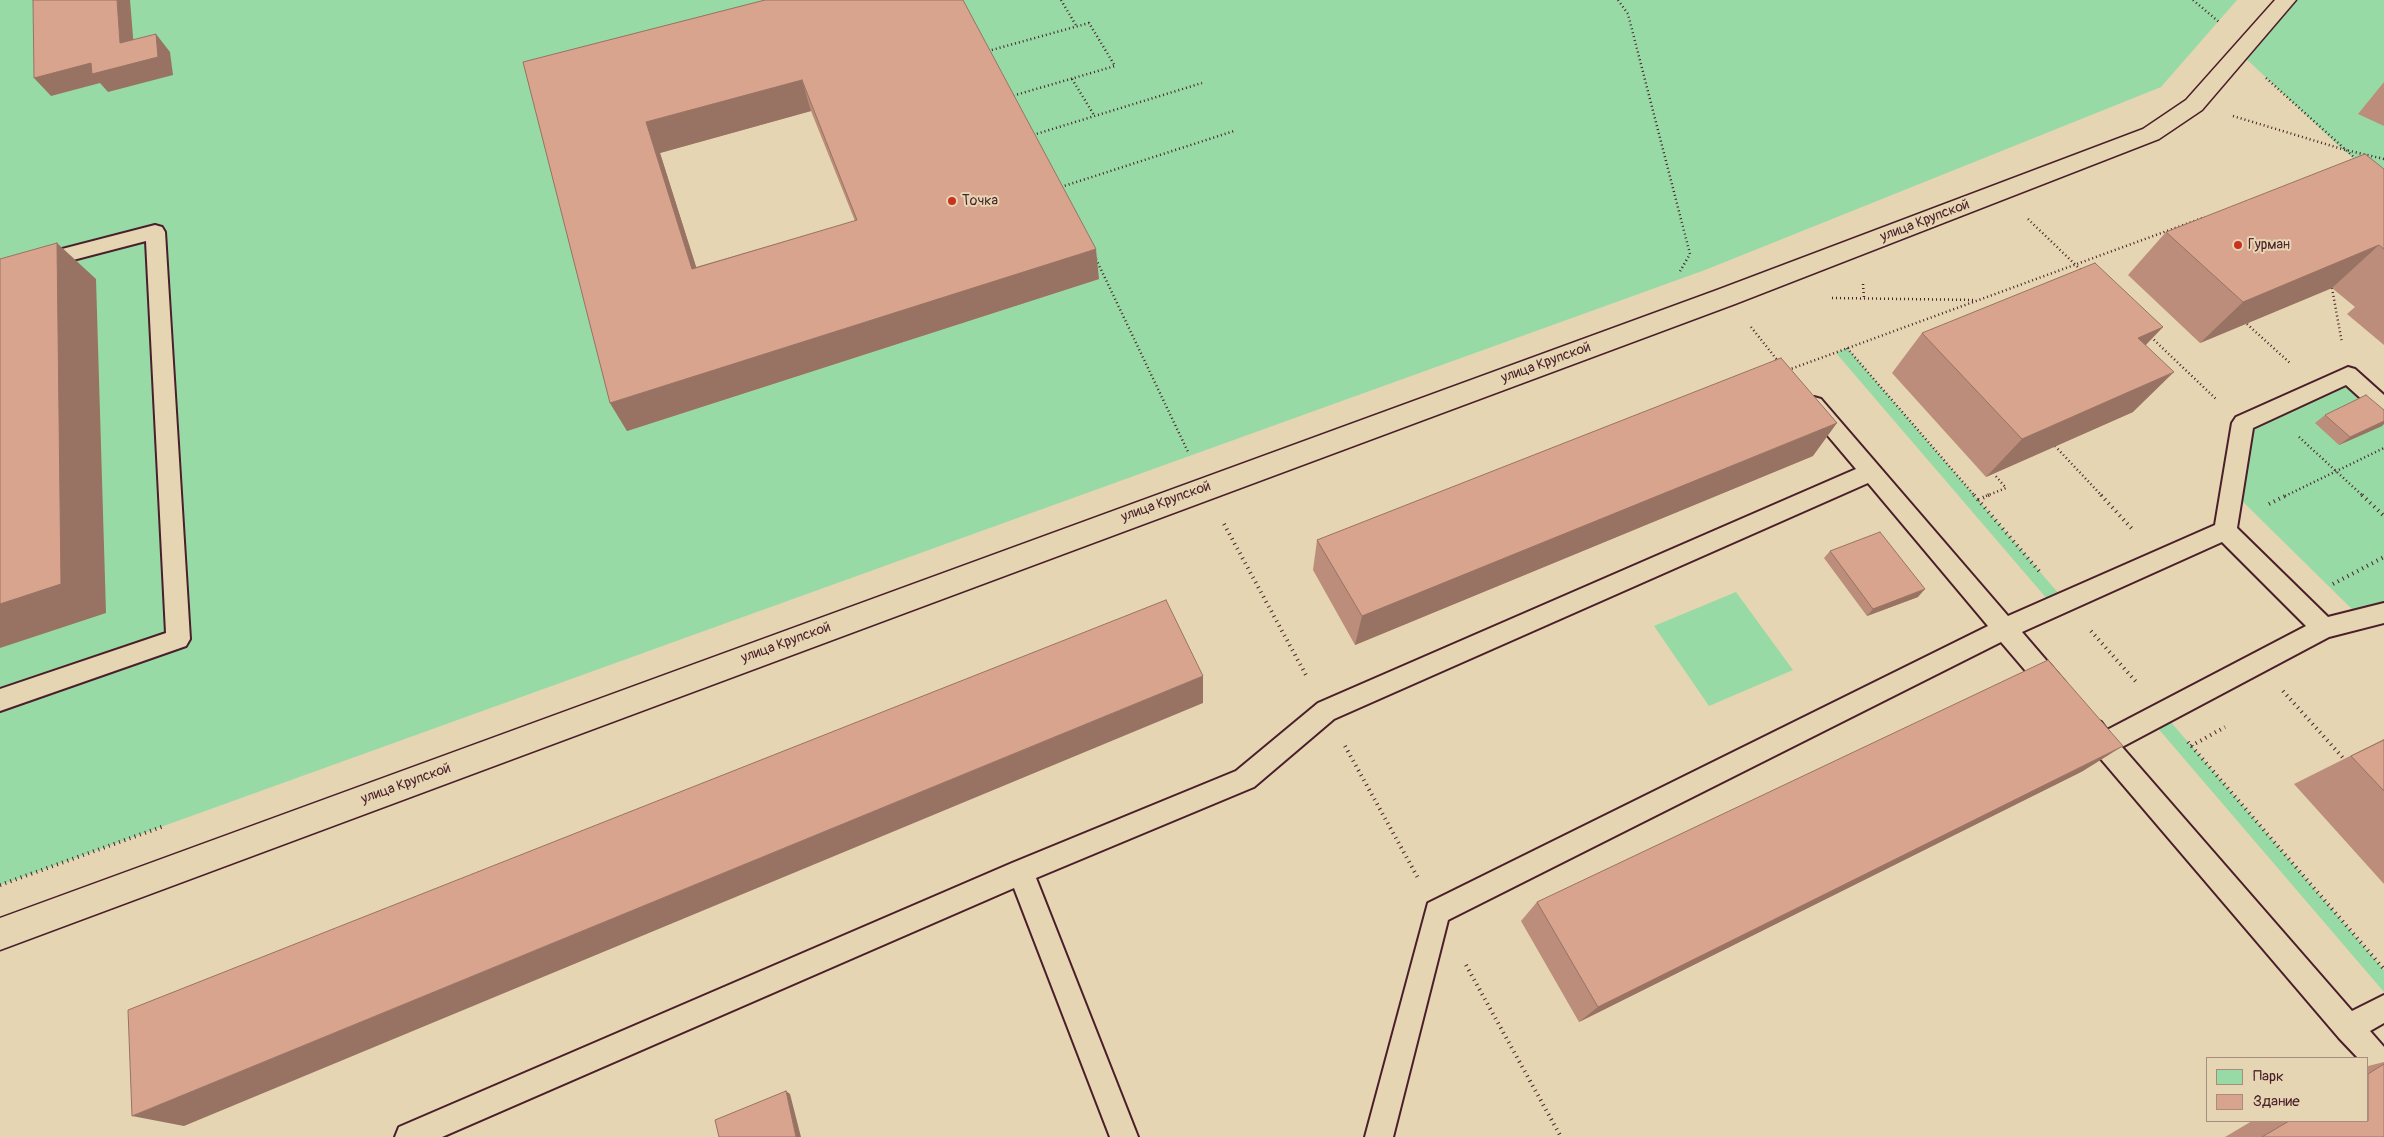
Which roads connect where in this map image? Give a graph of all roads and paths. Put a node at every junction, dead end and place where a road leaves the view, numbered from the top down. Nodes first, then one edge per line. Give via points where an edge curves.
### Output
1 (1061, 0) edge
2 (1618, 0) edge
3 (2286, 0) edge
4 (1077, 27) junction
5 (983, 43) edge
6 (987, 51) junction
7 (991, 59) edge
8 (1072, 79) junction
9 (1202, 83) dead end
10 (1008, 89) edge
11 (1012, 96) junction
12 (1016, 104) edge
13 (2194, 105) junction
14 (1094, 115) junction
15 (1029, 127) edge
16 (1234, 131) dead end
17 (1033, 135) junction
18 (1038, 143) edge
19 (2342, 149) junction
20 (2384, 159) edge
21 (2349, 164) edge
22 (2000, 192) junction
23 (1065, 196) edge
24 (2212, 214) edge
25 (1095, 258) dead end
26 (2076, 264) junction
27 (0, 272) edge
28 (2090, 278) edge
29 (1675, 280) dead end
30 (2332, 288) edge
31 (1824, 298) dead end
32 (1979, 300) junction
33 (2247, 324) edge
34 (2147, 333) edge
35 (1847, 348) junction
36 (2348, 376) junction
37 (1792, 378) joint
38 (2318, 389) junction
39 (2384, 406) edge
40 (2271, 411) junction
41 (2243, 423) junction
42 (2055, 446) edge
43 (2384, 448) edge
44 (1871, 472) junction
45 (2336, 472) junction
46 (1994, 474) dead end
47 (1204, 488) junction
48 (1978, 500) junction
49 (2261, 508) dead end
50 (2384, 516) edge
51 (2225, 531) junction
52 (2384, 558) edge
53 (2161, 560) junction
54 (2328, 586) dead end
55 (2066, 602) junction
56 (2384, 613) edge
57 (2324, 628) junction
58 (2004, 629) junction
59 (2257, 663) junction
60 (0, 700) edge
61 (1326, 711) junction
62 (2163, 713) junction
63 (2104, 744) junction
64 (2344, 759) dead end
65 (1021, 872) junction
66 (1437, 912) junction
67 (0, 934) edge
68 (2384, 970) edge
69 (2384, 1008) edge
70 (2349, 1028) junction
71 (2384, 1068) edge
72 (409, 1137) edge
73 (1124, 1137) edge
74 (1379, 1137) edge
75 (1561, 1137) edge

1 - 4 path
2 - 29 path via 1628,14 1690,254
3 - 13 street, улица Крупской
4 - 6 path
4 - 8 path via 1089,24 1115,66
5 - 6 path
6 - 7 path
8 - 11 path
8 - 14 path
9 - 14 path
10 - 11 path
11 - 12 path
13 - 19 path
13 - 22 street, улица Крупской via 2150,134
14 - 17 path
15 - 17 path
16 - 23 path via 1061,187
17 - 18 path
19 - 20 path
19 - 21 path via 2358,161
22 - 26 path
22 - 47 street, улица Крупской via 1717,300
24 - 26 path
25 - 47 path
26 - 28 path
26 - 32 path
27 - 60 lane via 155,232 178,639
30 - 36 path
31 - 32 path
32 - 35 path
33 - 38 path
34 - 41 path
35 - 37 path
35 - 48 path
36 - 38 lane
36 - 39 lane
37 - 44 lane
38 - 40 lane
40 - 41 lane
40 - 45 path
41 - 51 lane
42 - 53 path
43 - 45 path
44 - 58 lane
44 - 61 lane
45 - 49 path
45 - 50 path
46 - 48 path via 2006,488
47 - 61 path
47 - 67 street, улица Крупской
48 - 55 path
51 - 53 lane
51 - 57 lane
52 - 54 path
53 - 55 lane
55 - 58 lane
55 - 62 path
56 - 57 lane
57 - 59 lane
58 - 63 lane
58 - 66 lane
59 - 62 lane
59 - 64 path
61 - 65 lane via 1245,779
61 - 66 path
62 - 63 lane
62 - 68 path
63 - 70 lane
65 - 72 lane
65 - 73 lane
66 - 74 lane
66 - 75 path
69 - 70 lane
70 - 71 lane

